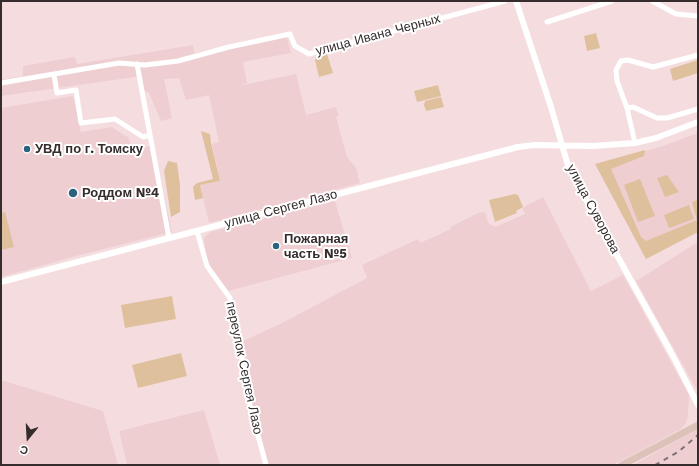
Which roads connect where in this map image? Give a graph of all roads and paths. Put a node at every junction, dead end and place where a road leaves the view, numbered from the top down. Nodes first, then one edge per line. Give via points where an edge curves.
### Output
1 (505, 1) edge
2 (516, 1) edge
3 (612, 1) edge
4 (652, 1) edge
5 (698, 16) edge
6 (547, 22) dead end
7 (698, 55) edge
8 (137, 64) junction
9 (54, 75) junction
10 (1, 83) edge
11 (627, 108) junction
12 (698, 108) edge
13 (698, 122) edge
14 (150, 135) junction
15 (635, 143) junction
16 (562, 145) junction
17 (197, 231) junction
18 (169, 238) junction
19 (1, 282) edge
20 (698, 404) edge
21 (698, 425) edge
22 (266, 465) edge
23 (622, 465) edge

1 - 8 street, улица Ивана Черных via 309,54 295,46 290,34 178,61
2 - 16 street, улица Суворова
3 - 6 street
4 - 5 street via 682,16
7 - 11 street via 654,66 628,60 621,61 616,70 617,81
8 - 9 street, улица Ивана Черных via 119,63
8 - 14 street
9 - 10 street, улица Ивана Черных
9 - 14 street via 57,93 76,90 81,123 115,119 143,137
11 - 12 street via 633,107 657,118 667,118
11 - 15 street
13 - 15 street, улица Сергея Лазо
14 - 18 street
15 - 16 street, улица Сергея Лазо
16 - 17 street, улица Сергея Лазо via 518,147
16 - 20 street, улица Суворова via 569,170
17 - 18 street, улица Сергея Лазо
17 - 22 street, переулок Сергея Лазо via 207,266 233,306 250,406
18 - 19 street, улица Сергея Лазо
21 - 23 main road

